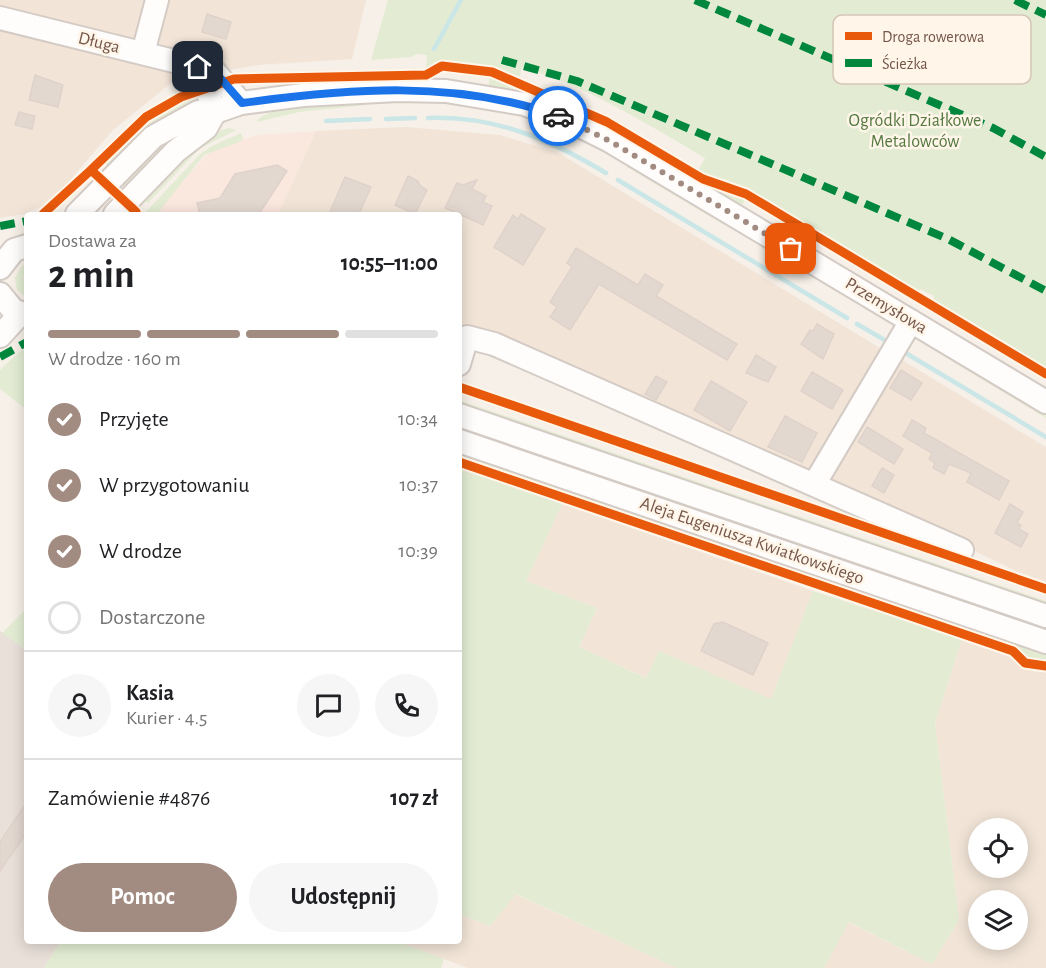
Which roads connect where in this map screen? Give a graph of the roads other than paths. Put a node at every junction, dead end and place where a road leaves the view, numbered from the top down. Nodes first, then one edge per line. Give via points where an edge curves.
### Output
1 (157, 0) edge
2 (0, 18) edge
3 (142, 53) junction
4 (198, 67) junction
5 (242, 103) junction
6 (215, 112) junction
7 (79, 212) edge
8 (118, 212) edge
9 (24, 247) edge
10 (2, 260) edge
11 (1, 297) edge
12 (24, 314) edge
13 (911, 321) junction
14 (0, 336) edge
15 (463, 336) edge
16 (1046, 402) edge
17 (462, 416) edge
18 (462, 442) edge
19 (815, 483) junction
20 (962, 550) dead end
21 (1046, 616) edge
22 (1046, 642) edge

1 - 3 street
2 - 3 street, Długa
3 - 4 street, Długa
4 - 5 street, Długa via 214,71
4 - 6 street
5 - 6 street, Przemysłowa
5 - 13 street, Przemysłowa via 303,95 409,90 446,91 524,104 610,141
6 - 7 street, Przemysłowa via 198,112 153,137
6 - 8 street via 206,128 176,151
9 - 10 street
11 - 12 street
12 - 14 street
13 - 16 street, Przemysłowa
13 - 19 street
15 - 19 street via 542,364
17 - 21 street, Aleja Eugeniusza Kwiatkowskiego
18 - 22 street, Aleja Eugeniusza Kwiatkowskiego
19 - 20 street

